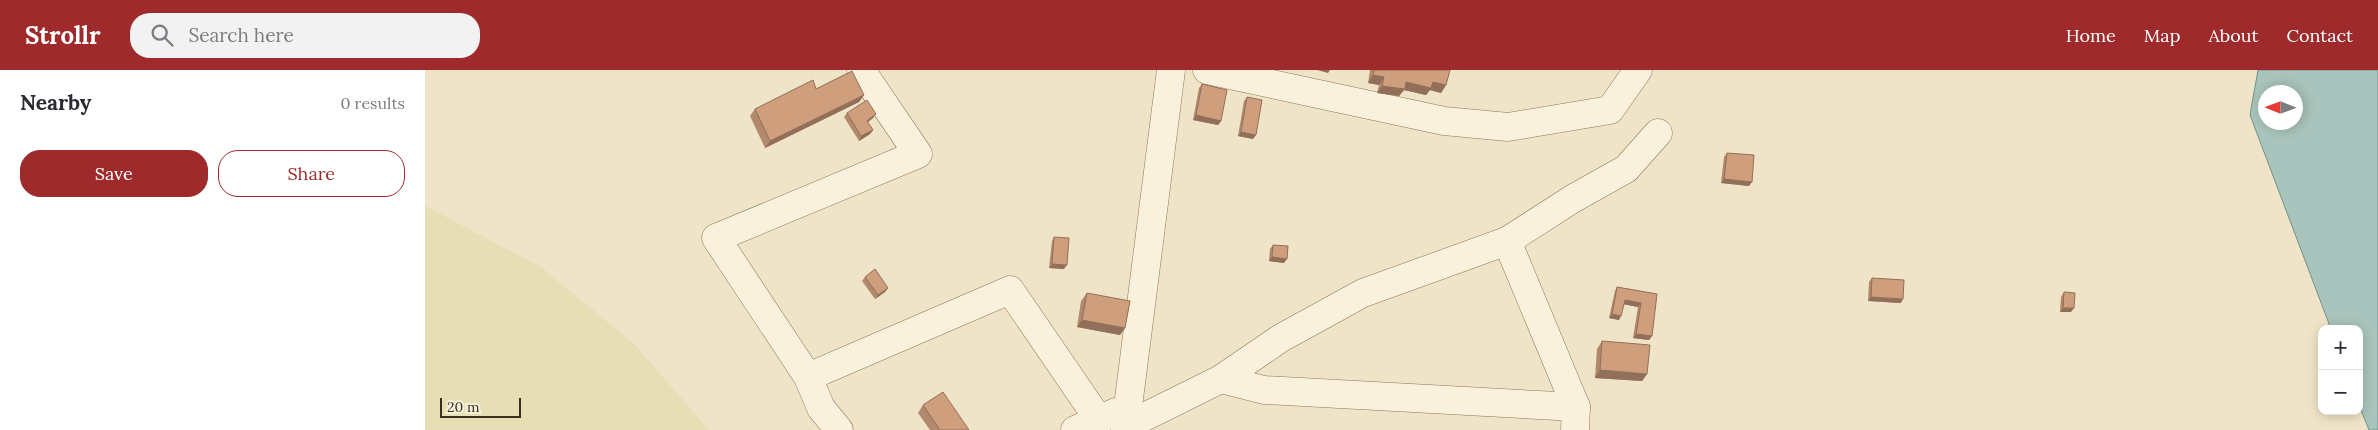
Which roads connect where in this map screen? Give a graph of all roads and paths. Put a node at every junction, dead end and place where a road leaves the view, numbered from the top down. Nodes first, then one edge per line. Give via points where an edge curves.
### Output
1 (861, 70) edge
2 (1171, 70) edge
3 (1207, 70) edge
4 (1638, 70) edge
5 (1658, 133) dead end
6 (1507, 241) junction
7 (808, 377) junction
8 (1221, 379) junction
9 (1575, 419) edge
10 (1127, 421) edge
11 (1087, 425) edge
12 (839, 430) edge

1 - 7 street via 918,154 716,238
2 - 10 street
3 - 4 street via 1444,121 1508,127 1610,110
5 - 6 street via 1626,169
6 - 8 street via 1363,293 1281,338
6 - 9 street
7 - 11 street via 1010,290
7 - 12 street via 821,408
8 - 9 street via 1264,390
8 - 10 street
10 - 11 street

